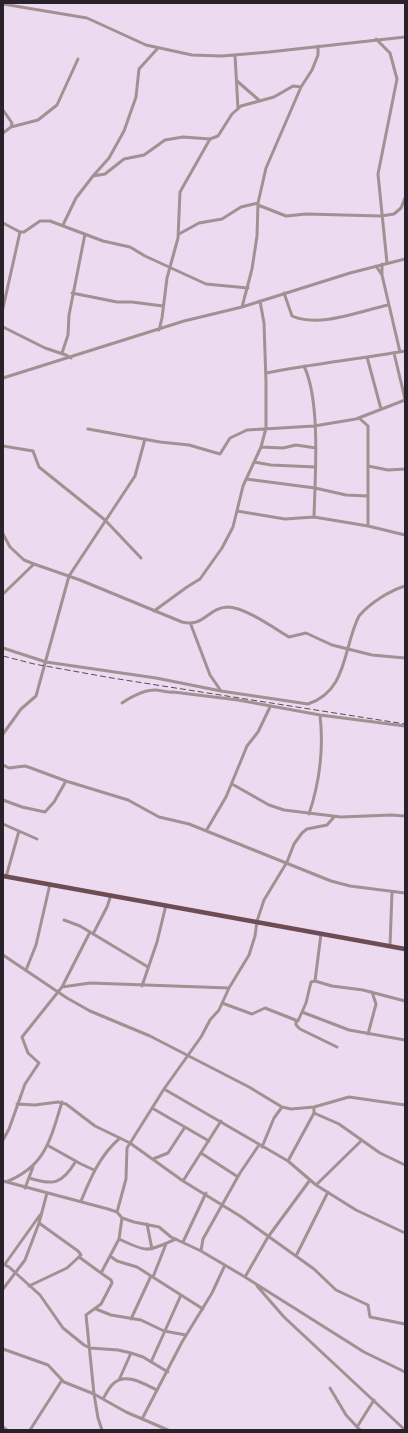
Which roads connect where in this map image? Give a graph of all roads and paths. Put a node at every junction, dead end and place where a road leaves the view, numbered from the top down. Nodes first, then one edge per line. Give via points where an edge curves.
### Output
1 (3, 4) edge
2 (405, 37) edge
3 (376, 40) junction
4 (318, 46) junction
5 (158, 48) junction
6 (235, 55) junction
7 (78, 59) dead end
8 (237, 81) junction
9 (301, 87) junction
10 (260, 101) junction
11 (238, 109) junction
12 (3, 110) edge
13 (11, 127) junction
14 (3, 133) edge
15 (210, 139) junction
16 (93, 176) junction
17 (405, 198) edge
18 (258, 204) junction
19 (381, 216) junction
20 (3, 223) edge
21 (63, 225) junction
22 (20, 232) junction
23 (85, 234) junction
24 (179, 234) junction
25 (405, 259) edge
26 (387, 263) junction
27 (382, 264) junction
28 (170, 266) junction
29 (376, 266) junction
30 (382, 275) junction
31 (248, 288) junction
32 (72, 293) junction
33 (284, 293) junction
34 (260, 301) junction
35 (388, 305) junction
36 (163, 306) junction
37 (242, 307) junction
38 (3, 308) edge
39 (3, 327) edge
40 (159, 330) junction
41 (405, 351) edge
42 (400, 352) junction
43 (62, 353) junction
44 (394, 353) junction
45 (367, 357) junction
46 (71, 358) junction
47 (304, 366) junction
48 (266, 373) junction
49 (3, 378) edge
50 (405, 400) edge
51 (381, 409) junction
52 (359, 418) junction
53 (314, 426) junction
54 (266, 428) junction
55 (88, 429) dead end
56 (145, 439) junction
57 (3, 446) edge
58 (261, 447) junction
59 (316, 448) junction
60 (254, 462) junction
61 (368, 466) junction
62 (315, 467) junction
63 (405, 469) edge
64 (246, 479) junction
65 (315, 488) junction
66 (368, 496) junction
67 (237, 511) junction
68 (314, 518) junction
69 (105, 520) junction
70 (368, 526) junction
71 (3, 534) edge
72 (405, 535) edge
73 (141, 558) dead end
74 (34, 564) junction
75 (69, 576) junction
76 (405, 586) edge
77 (3, 594) edge
78 (154, 611) junction
79 (191, 624) junction
80 (3, 648) edge
81 (348, 648) junction
82 (405, 658) edge
83 (46, 662) junction
84 (221, 691) junction
85 (122, 703) dead end
86 (270, 707) junction
87 (320, 715) junction
88 (405, 726) edge
89 (3, 734) edge
90 (3, 765) edge
91 (66, 781) junction
92 (232, 784) junction
93 (3, 800) edge
94 (309, 814) junction
95 (405, 816) edge
96 (334, 817) junction
97 (3, 824) edge
98 (19, 831) junction
99 (206, 831) junction
100 (37, 839) dead end
101 (287, 862) junction
102 (5, 876) edge
103 (50, 884) junction
104 (392, 892) junction
105 (405, 893) edge
106 (111, 895) junction
107 (166, 905) junction
108 (64, 920) dead end
109 (257, 921) junction
110 (91, 933) junction
111 (321, 934) junction
112 (390, 946) junction
113 (405, 949) edge
114 (3, 955) edge
115 (148, 968) junction
116 (26, 970) junction
117 (314, 981) junction
118 (142, 986) junction
119 (62, 987) junction
120 (229, 988) junction
121 (57, 991) junction
122 (372, 992) junction
123 (405, 1001) edge
124 (222, 1002) junction
125 (302, 1012) junction
126 (296, 1021) junction
127 (368, 1034) junction
128 (405, 1040) edge
129 (337, 1047) dead end
130 (188, 1055) junction
131 (164, 1089) junction
132 (62, 1102) junction
133 (17, 1104) junction
134 (405, 1105) edge
135 (282, 1107) junction
136 (314, 1107) junction
137 (152, 1108) junction
138 (314, 1113) junction
139 (221, 1121) junction
140 (185, 1127) junction
141 (120, 1138) junction
142 (3, 1140) edge
143 (362, 1140) junction
144 (209, 1141) junction
145 (130, 1143) junction
146 (47, 1145) junction
147 (261, 1146) junction
148 (201, 1153) junction
149 (153, 1159) junction
150 (76, 1161) junction
151 (288, 1161) junction
152 (405, 1165) edge
153 (34, 1166) junction
154 (94, 1170) junction
155 (238, 1176) junction
156 (29, 1178) junction
157 (183, 1180) junction
158 (310, 1180) junction
159 (4, 1182) edge
160 (316, 1185) junction
161 (25, 1188) junction
162 (328, 1192) junction
163 (47, 1193) junction
164 (206, 1193) junction
165 (81, 1202) junction
166 (223, 1205) junction
167 (117, 1212) junction
168 (42, 1213) junction
169 (122, 1218) junction
170 (39, 1223) junction
171 (148, 1224) junction
172 (405, 1233) edge
173 (268, 1237) junction
174 (118, 1239) junction
175 (176, 1239) junction
176 (183, 1242) junction
177 (166, 1244) junction
178 (152, 1250) junction
179 (201, 1251) junction
180 (110, 1256) junction
181 (296, 1256) junction
182 (79, 1257) junction
183 (4, 1264) edge
184 (225, 1265) junction
185 (16, 1273) junction
186 (101, 1273) junction
187 (152, 1277) junction
188 (245, 1277) junction
189 (254, 1283) junction
190 (29, 1286) junction
191 (3, 1289) edge
192 (181, 1294) junction
193 (96, 1309) junction
194 (203, 1309) junction
195 (131, 1319) junction
196 (405, 1324) edge
197 (164, 1331) junction
198 (186, 1335) junction
199 (90, 1348) junction
200 (3, 1349) edge
201 (131, 1353) junction
202 (151, 1362) junction
203 (168, 1372) junction
204 (405, 1372) edge
205 (62, 1380) junction
206 (119, 1380) junction
207 (330, 1388) dead end
208 (157, 1390) junction
209 (94, 1394) junction
210 (103, 1399) junction
211 (374, 1400) junction
212 (142, 1418) junction
213 (3, 1427) edge
214 (358, 1429) edge
215 (7, 1430) edge
216 (30, 1430) edge
217 (102, 1430) edge
218 (168, 1430) edge
219 (405, 1430) edge

1 - 5 street via 87,18 128,38
2 - 3 street
3 - 4 street
3 - 19 street via 390,53 397,79 378,174
4 - 6 street
4 - 9 street via 318,55 312,70
5 - 6 street via 192,55
5 - 16 street via 139,69 136,97 124,131 109,158
6 - 8 street
7 - 13 street via 57,105 38,120
8 - 10 street
8 - 11 street
9 - 10 street via 293,86 274,97
9 - 18 street via 266,168
10 - 11 street
11 - 15 street via 218,136
12 - 13 street via 11,120
13 - 14 street
15 - 16 street via 183,137 165,140 144,155 124,159 105,174
15 - 24 street via 180,192
16 - 21 street via 76,198
17 - 19 street via 401,208 394,214
18 - 19 street via 286,216
18 - 24 street via 241,207 222,219 200,223
18 - 31 street via 257,236
19 - 26 street
20 - 22 street
21 - 22 street via 45,220
21 - 23 street
22 - 38 street
23 - 28 street via 127,246
23 - 32 street
24 - 28 street
25 - 26 street
26 - 27 street
27 - 29 street
27 - 30 street
28 - 31 street via 206,284
28 - 36 street
29 - 30 street
29 - 33 street
30 - 35 street
31 - 37 street
32 - 36 street via 117,302
32 - 43 street via 68,335
33 - 34 street
33 - 35 street via 292,316 310,320 329,319
34 - 37 street
34 - 48 street via 264,323
35 - 42 street
36 - 40 street
37 - 40 street
39 - 43 street via 23,338
40 - 46 street
41 - 42 street
42 - 44 street
43 - 46 street
44 - 45 street
44 - 50 street
45 - 47 street
45 - 51 street
46 - 49 street
47 - 48 street
47 - 53 street via 310,380
48 - 54 street
50 - 51 street
51 - 52 street
52 - 53 street
52 - 61 street via 368,426
53 - 54 street
53 - 59 street
54 - 56 street via 247,430 233,436 219,454 189,445
54 - 58 street
55 - 56 street
56 - 69 street via 136,473
57 - 69 street via 33,451 39,467
58 - 59 street via 283,448 296,445
58 - 60 street
59 - 62 street
60 - 62 street
60 - 64 street
61 - 63 street via 388,470
61 - 66 street
62 - 65 street
64 - 65 street
64 - 67 street
65 - 66 street via 346,495
65 - 68 street
66 - 70 street
67 - 68 street via 285,519
67 - 78 street via 231,532 200,579
68 - 70 street
69 - 73 street
69 - 75 street
70 - 72 street
71 - 74 street via 10,547 24,560
74 - 75 street
74 - 77 street
75 - 78 street
75 - 83 street
76 - 81 street via 364,610 356,621
78 - 79 street
79 - 81 street via 219,609 232,608 260,620 289,637 306,633 332,645
79 - 84 street via 210,675
80 - 83 street
81 - 82 street
81 - 84 street via 340,675 321,699 308,704
83 - 84 street via 156,678
83 - 89 street via 36,696 21,709
85 - 86 street via 154,690 238,700
86 - 87 street
86 - 92 street via 258,732 247,746
87 - 88 street
87 - 94 street via 321,766 317,791
90 - 91 street via 9,768 25,766
91 - 93 street via 45,812
91 - 99 street via 128,800 159,816
92 - 94 street via 269,805
92 - 99 street
94 - 96 street
95 - 96 street
96 - 101 street via 327,825 302,832
97 - 98 street
98 - 100 street
98 - 102 street
99 - 101 street
101 - 104 street via 331,881
101 - 109 street via 267,894
102 - 103 main road
103 - 106 main road
103 - 116 street via 36,945
104 - 105 street
104 - 112 street
106 - 107 main road
106 - 110 street via 107,907
107 - 109 main road
107 - 115 street
108 - 110 street
109 - 111 main road
109 - 120 street via 249,955
110 - 115 street
110 - 119 street
111 - 112 main road
111 - 117 street
112 - 113 main road
114 - 116 street
115 - 118 street
116 - 121 street
117 - 122 street
117 - 125 street via 311,982
118 - 119 street via 90,983
118 - 120 street
119 - 121 street
120 - 124 street
121 - 130 street via 90,1011
121 - 133 street via 22,1037 28,1054 39,1063 25,1084
122 - 123 street
122 - 127 street via 376,1004
124 - 126 street via 252,1014 265,1008
124 - 130 street
125 - 126 street
125 - 127 street via 349,1030
126 - 129 street via 300,1029
127 - 128 street
130 - 131 street
130 - 135 street via 250,1087
131 - 137 street
131 - 139 street
132 - 133 street via 35,1106
132 - 141 street via 95,1126
132 - 146 street
133 - 142 street
134 - 136 street via 349,1098
135 - 136 street
135 - 147 street
136 - 138 street
137 - 140 street
137 - 145 street
138 - 143 street via 338,1124
138 - 151 street
139 - 144 street
139 - 147 street
140 - 144 street
140 - 149 street via 168,1154
141 - 145 street
141 - 154 street via 107,1150
143 - 152 street via 380,1153
143 - 160 street
144 - 148 street
145 - 149 street
145 - 167 street via 126,1152 126,1179
146 - 150 street
146 - 153 street
147 - 151 street
147 - 155 street
148 - 155 street
148 - 157 street
149 - 157 street
150 - 154 street
150 - 156 street via 65,1178 59,1181 43,1182
151 - 158 street
153 - 156 street
153 - 159 street via 26,1173
154 - 165 street
155 - 166 street
156 - 161 street
157 - 164 street
158 - 160 street
158 - 173 street
159 - 161 street
160 - 162 street
161 - 163 street
162 - 172 street via 356,1210
162 - 181 street
163 - 165 street
163 - 168 street
164 - 166 street
164 - 176 street
165 - 167 street
166 - 173 street
166 - 179 street via 202,1241
167 - 169 street
168 - 170 street
168 - 183 street
169 - 171 street
169 - 174 street
170 - 182 street via 78,1251
170 - 185 street via 25,1260
171 - 175 street via 159,1227
171 - 178 street
173 - 181 street
173 - 188 street
174 - 178 street via 142,1250
174 - 180 street
175 - 176 street
175 - 177 street
176 - 179 street
177 - 178 street
177 - 187 street
179 - 184 street
180 - 186 street
180 - 187 street via 137,1267
181 - 196 street via 336,1290 368,1305 370,1317
182 - 186 street
182 - 190 street via 67,1268
183 - 185 street
184 - 188 street
184 - 194 street
185 - 190 street
185 - 191 street
186 - 193 street via 112,1282 104,1300
187 - 192 street
187 - 195 street
188 - 189 street
189 - 204 street via 364,1352
189 - 211 street via 290,1322
190 - 199 street via 47,1304 63,1328
192 - 194 street
192 - 197 street
193 - 195 street
193 - 199 street via 86,1315
194 - 198 street
195 - 197 street via 141,1320
197 - 198 street
197 - 202 street
198 - 203 street
199 - 201 street
199 - 209 street
200 - 205 street via 48,1365
201 - 202 street
201 - 206 street
202 - 203 street
203 - 208 street
205 - 209 street
205 - 216 street
206 - 208 street via 135,1380
206 - 210 street via 113,1384
207 - 214 street via 346,1415
208 - 212 street
209 - 210 street
209 - 217 street
210 - 212 street
211 - 214 street
211 - 219 street
212 - 218 street
213 - 215 street

